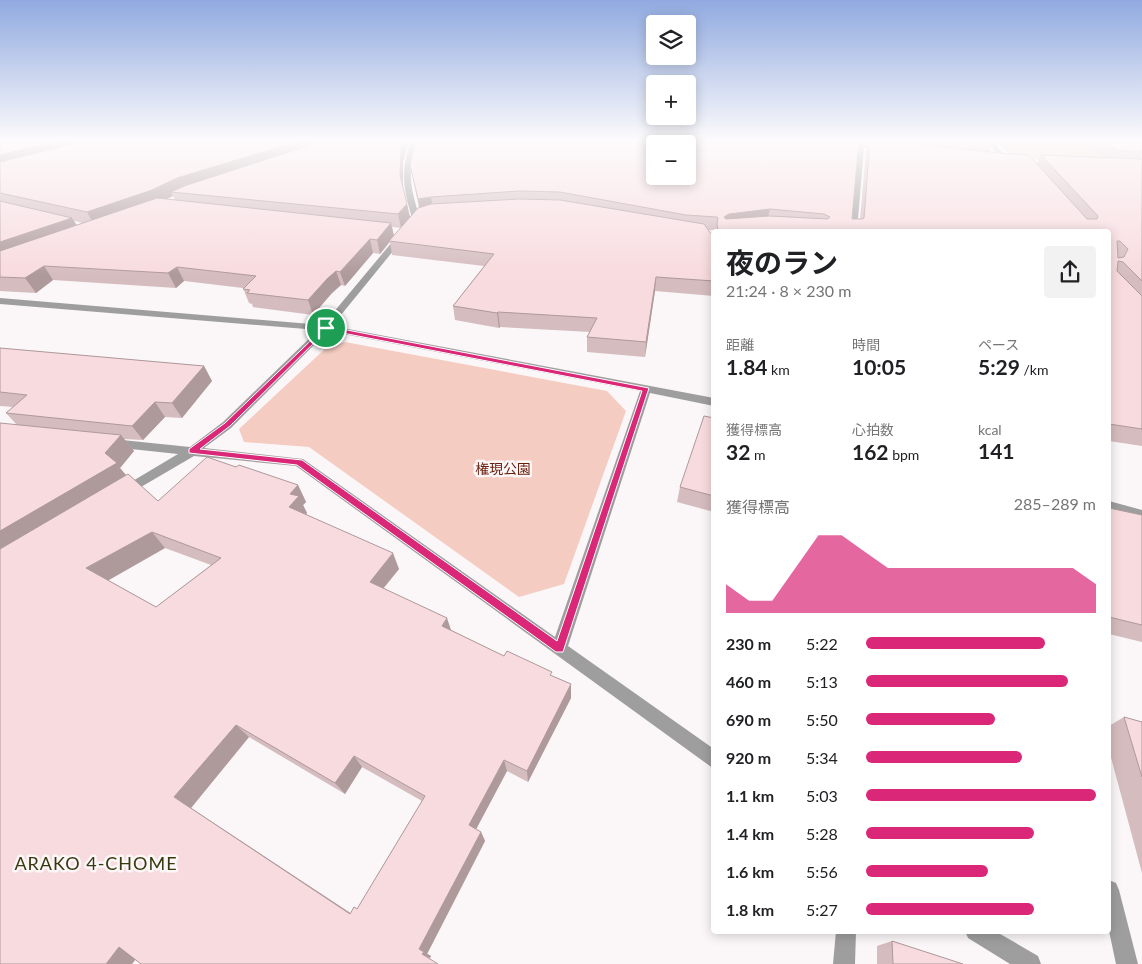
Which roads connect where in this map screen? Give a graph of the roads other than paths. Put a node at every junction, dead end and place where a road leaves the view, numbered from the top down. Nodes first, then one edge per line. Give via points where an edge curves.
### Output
1 (406, 186) edge
2 (857, 186) edge
3 (853, 229) edge
4 (0, 301) edge
5 (326, 328) junction
6 (646, 389) junction
7 (711, 401) edge
8 (96, 441) edge
9 (192, 451) junction
10 (116, 496) edge
11 (1111, 507) edge
12 (1142, 515) edge
13 (560, 649) junction
14 (711, 758) edge
15 (1111, 898) edge
16 (846, 934) edge
17 (980, 934) edge
18 (844, 964) edge
19 (1030, 964) edge
20 (1128, 964) edge

1 - 5 street via 420,217 399,232
2 - 3 street
4 - 5 street
5 - 6 street
5 - 9 street via 227,425
6 - 7 street
6 - 13 street
8 - 9 street
9 - 10 street
9 - 13 street via 299,462
11 - 12 street
13 - 14 street
15 - 20 street
16 - 18 street
17 - 19 street

